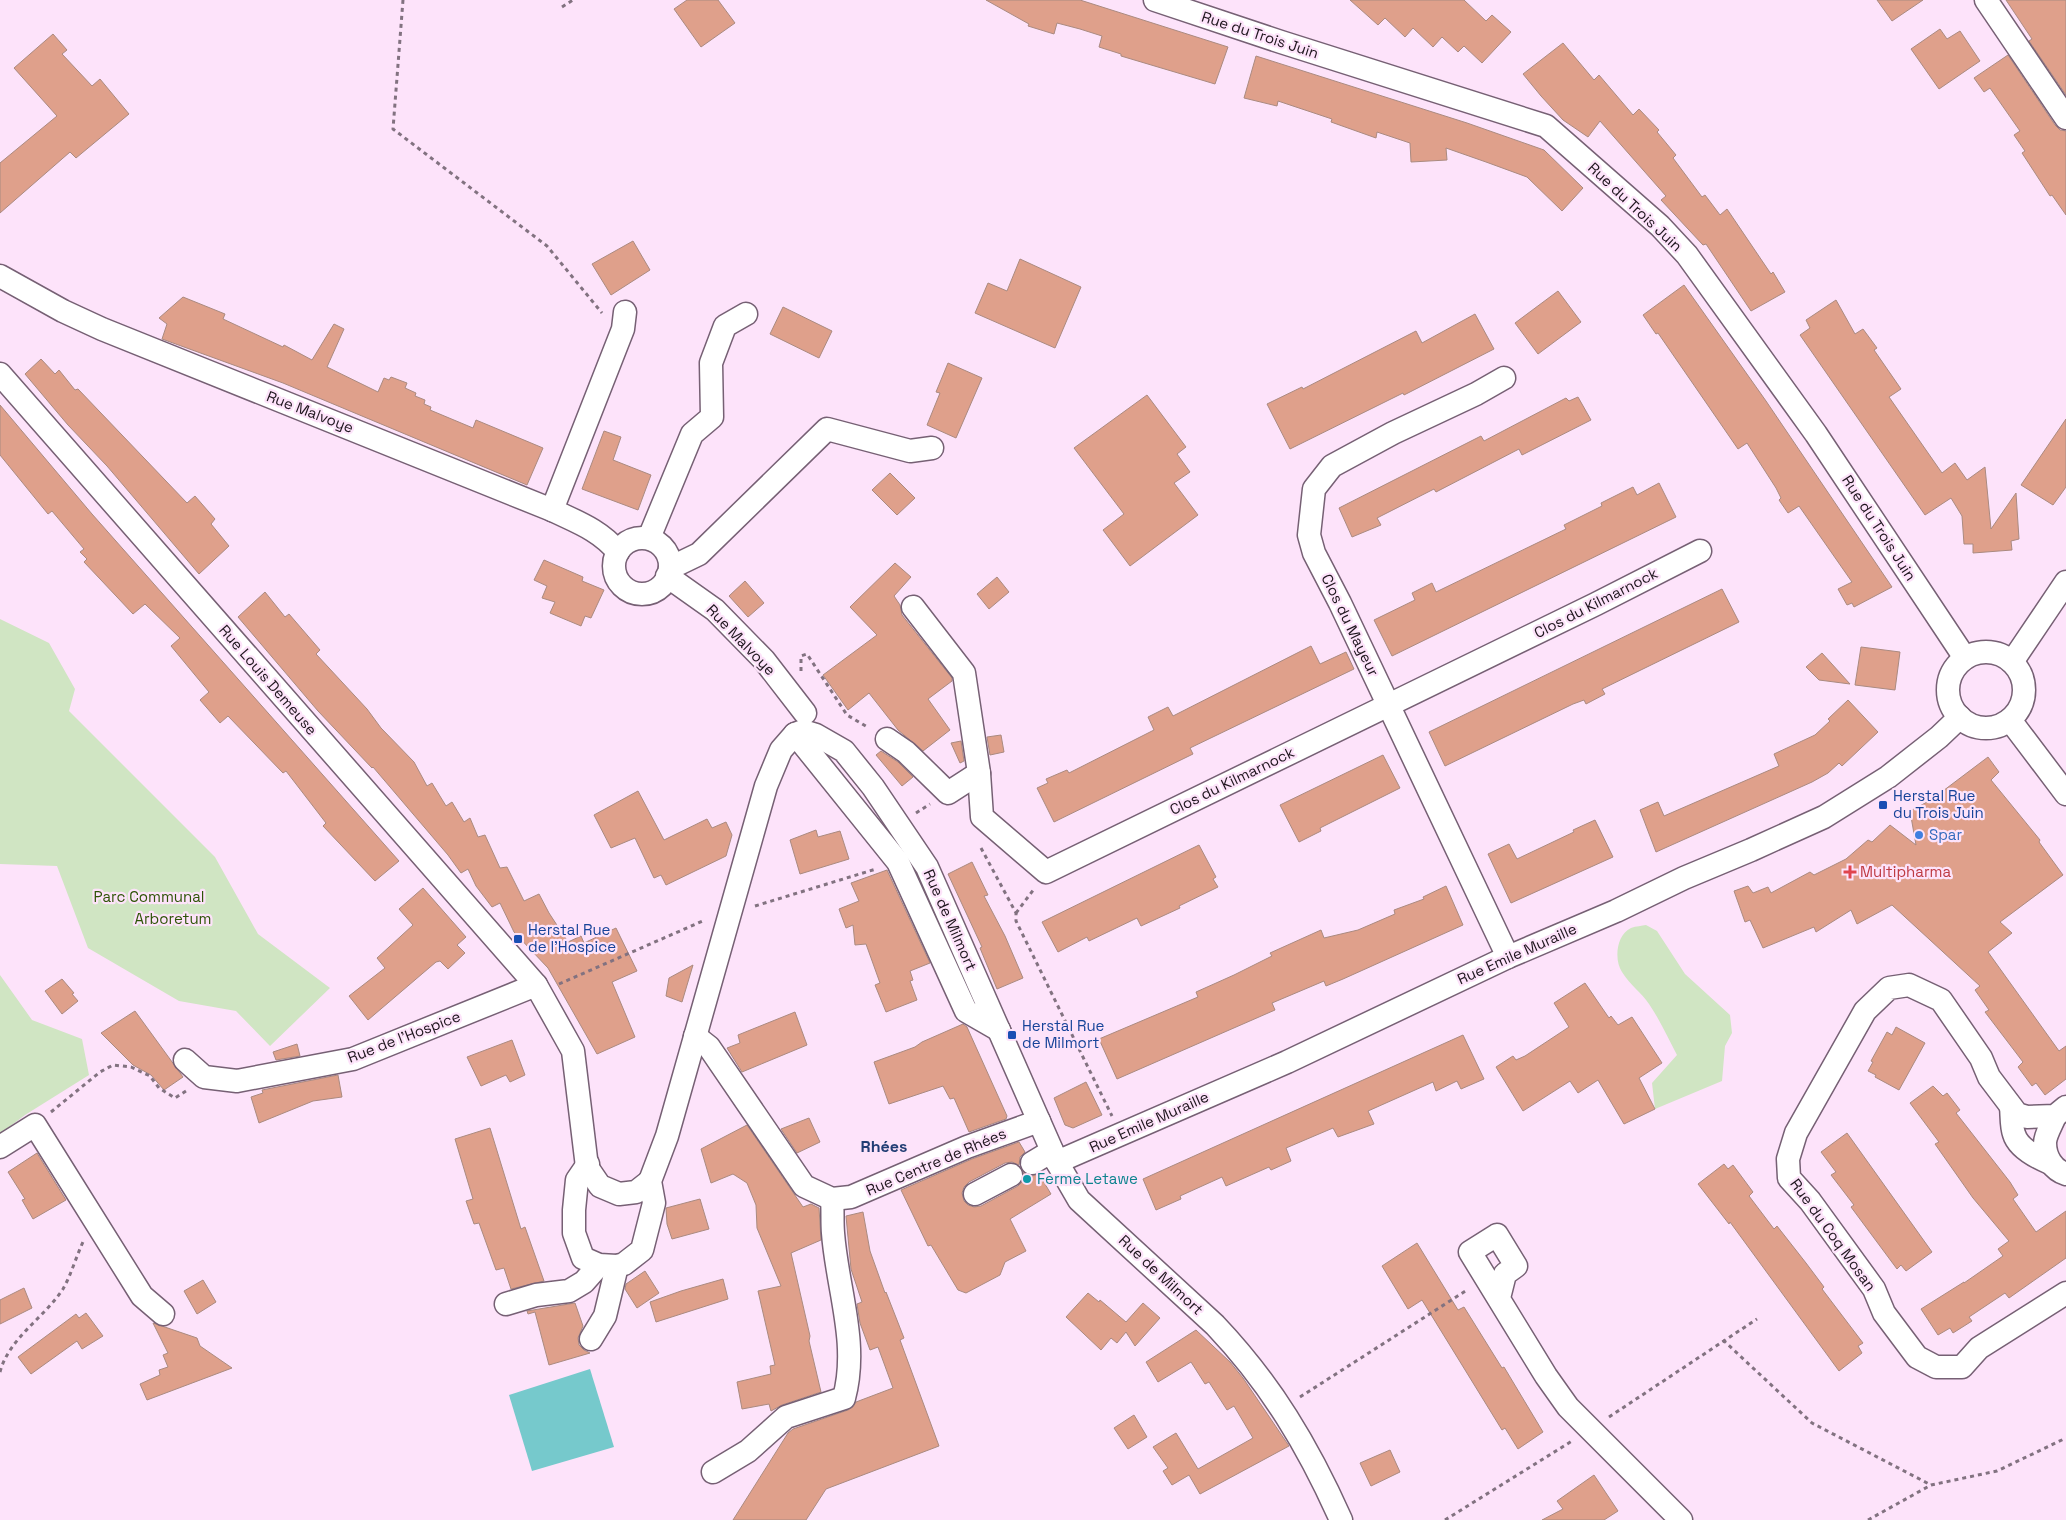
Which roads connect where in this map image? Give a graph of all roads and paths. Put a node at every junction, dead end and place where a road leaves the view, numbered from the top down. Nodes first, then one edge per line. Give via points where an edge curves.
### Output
1 (403, 0) edge
2 (574, 0) edge
3 (1155, 0) edge
4 (1986, 0) edge
5 (562, 8) dead end
6 (2066, 118) edge
7 (0, 276) edge
8 (746, 314) dead end
9 (616, 316) joint
10 (0, 374) edge
11 (1504, 378) dead end
12 (932, 448) dead end
13 (552, 510) junction
14 (649, 538) junction
15 (1700, 551) dead end
16 (618, 552) junction
17 (669, 572) junction
18 (2066, 582) edge
19 (913, 607) dead end
20 (1965, 658) junction
21 (2012, 662) junction
22 (803, 678) dead end
23 (1388, 705) junction
24 (805, 713) dead end
25 (1960, 717) junction
26 (2010, 720) junction
27 (795, 734) junction
28 (881, 735) joint
29 (979, 773) junction
30 (948, 793) junction
31 (2066, 794) edge
32 (898, 824) junction
33 (978, 844) dead end
34 (898, 862) junction
35 (1046, 872) junction
36 (731, 911) junction
37 (1016, 913) junction
38 (1508, 957) junction
39 (538, 988) junction
40 (999, 1030) junction
41 (695, 1036) junction
42 (185, 1060) dead end
43 (188, 1090) dead end
44 (2011, 1107) junction
45 (2052, 1113) edge
46 (1039, 1121) junction
47 (35, 1125) junction
48 (1121, 1135) junction
49 (0, 1147) edge
50 (1054, 1157) junction
51 (1032, 1163) dead end
52 (588, 1164) junction
53 (2058, 1169) edge
54 (1011, 1175) dead end
55 (650, 1182) junction
56 (975, 1194) dead end
57 (832, 1199) junction
58 (85, 1237) dead end
59 (608, 1265) junction
60 (1486, 1278) junction
61 (2066, 1293) edge
62 (1499, 1298) junction
63 (506, 1304) dead end
64 (163, 1314) dead end
65 (591, 1339) dead end
66 (1724, 1340) dead end
67 (0, 1372) edge
68 (1282, 1408) junction
69 (2066, 1438) edge
70 (713, 1472) dead end
71 (1931, 1485) junction
72 (1669, 1517) edge
73 (1341, 1520) edge
74 (1868, 1520) edge

1 - 9 path via 393,129 547,246
2 - 5 path
3 - 20 street, Rue du Trois Juin via 1546,126 1660,226 1687,255 1816,434
4 - 6 street
7 - 13 street, Rue Malvoye via 102,329
8 - 14 street via 725,326 711,363 712,417 692,434
9 - 13 street via 623,329
10 - 39 street, Rue Louis Demeuse
11 - 23 street, Clos du Mayeur via 1332,466 1314,489 1309,535 1314,553
12 - 17 street via 910,450 828,429 699,554
13 - 16 street, Rue Malvoye via 593,529
14 - 16 street via 631,540
14 - 17 street via 665,549
15 - 23 street, Clos du Kilmarnock
16 - 17 street via 614,561 617,579 632,592 652,592 661,586
17 - 24 street, Rue Malvoye via 715,610 764,660
18 - 21 street
19 - 29 street via 964,673
20 - 21 street via 1990,652
20 - 25 street via 1956,667 1948,686 1952,706
21 - 26 street via 2022,678 2023,697
22 - 28 path via 800,656 807,654 847,715
23 - 35 street, Clos du Kilmarnock
23 - 38 street, Clos du Mayeur
25 - 26 street via 1969,724 1990,728
25 - 38 street, Rue Emile Muraille via 1888,777 1824,817
26 - 31 street
27 - 32 street, Rue de Milmort via 803,731 816,735 844,751
27 - 34 street
27 - 36 street via 781,750 766,786
28 - 30 street via 906,752
29 - 30 street
29 - 35 street via 982,817
30 - 32 path
32 - 40 street, Rue de Milmort via 927,867
33 - 37 path
34 - 36 path
34 - 40 street via 966,1011
35 - 37 path
36 - 39 path
36 - 41 street
37 - 48 path via 1016,922
38 - 48 street, Rue Emile Muraille via 1287,1062
39 - 42 street, Rue de l'Hospice via 353,1058 237,1081 204,1077
39 - 52 street via 573,1051
40 - 46 street, Rue de Milmort
41 - 55 street via 667,1136
41 - 57 street via 709,1047 804,1186
43 - 47 path via 175,1098 150,1076 131,1067 113,1065
44 - 45 street, Rue du Coq Mosan via 2017,1114 2027,1117
44 - 53 street, Rue du Coq Mosan via 2014,1136 2038,1158
44 - 61 street, Rue du Coq Mosan via 1989,1077 1982,1058 1940,1000 1909,984 1888,988 1865,1012 1796,1133 1788,1159 1789,1178 1874,1289 1884,1313 1917,1357 1936,1367 1962,1367 1979,1348
45 - 53 street, Rue du Coq Mosan via 2045,1142
46 - 50 street, Rue de Milmort
46 - 57 street, Rue Centre de Rhées via 967,1147 852,1197
47 - 49 street
47 - 64 street via 142,1296
48 - 50 street, Rue Emile Muraille
50 - 51 street, Rue Emile Muraille
50 - 68 street, Rue de Milmort via 1079,1200 1215,1325 1236,1347
52 - 55 street via 600,1186 619,1194 636,1192
52 - 59 street via 577,1180 574,1233 583,1258
54 - 56 street
55 - 59 street via 654,1203 642,1250 624,1264
57 - 70 street via 833,1235 846,1317 849,1380 844,1398 786,1417 748,1451
58 - 67 path via 63,1288 7,1357
59 - 63 street via 569,1291 536,1295
59 - 65 street via 605,1316
60 - 62 street
60 - 62 street via 1470,1252 1497,1235 1516,1266 1505,1274
60 - 68 path
62 - 72 street via 1560,1396
66 - 71 path via 1812,1423
68 - 73 street, Rue de Milmort via 1326,1486
69 - 71 path via 1996,1471
71 - 74 path

